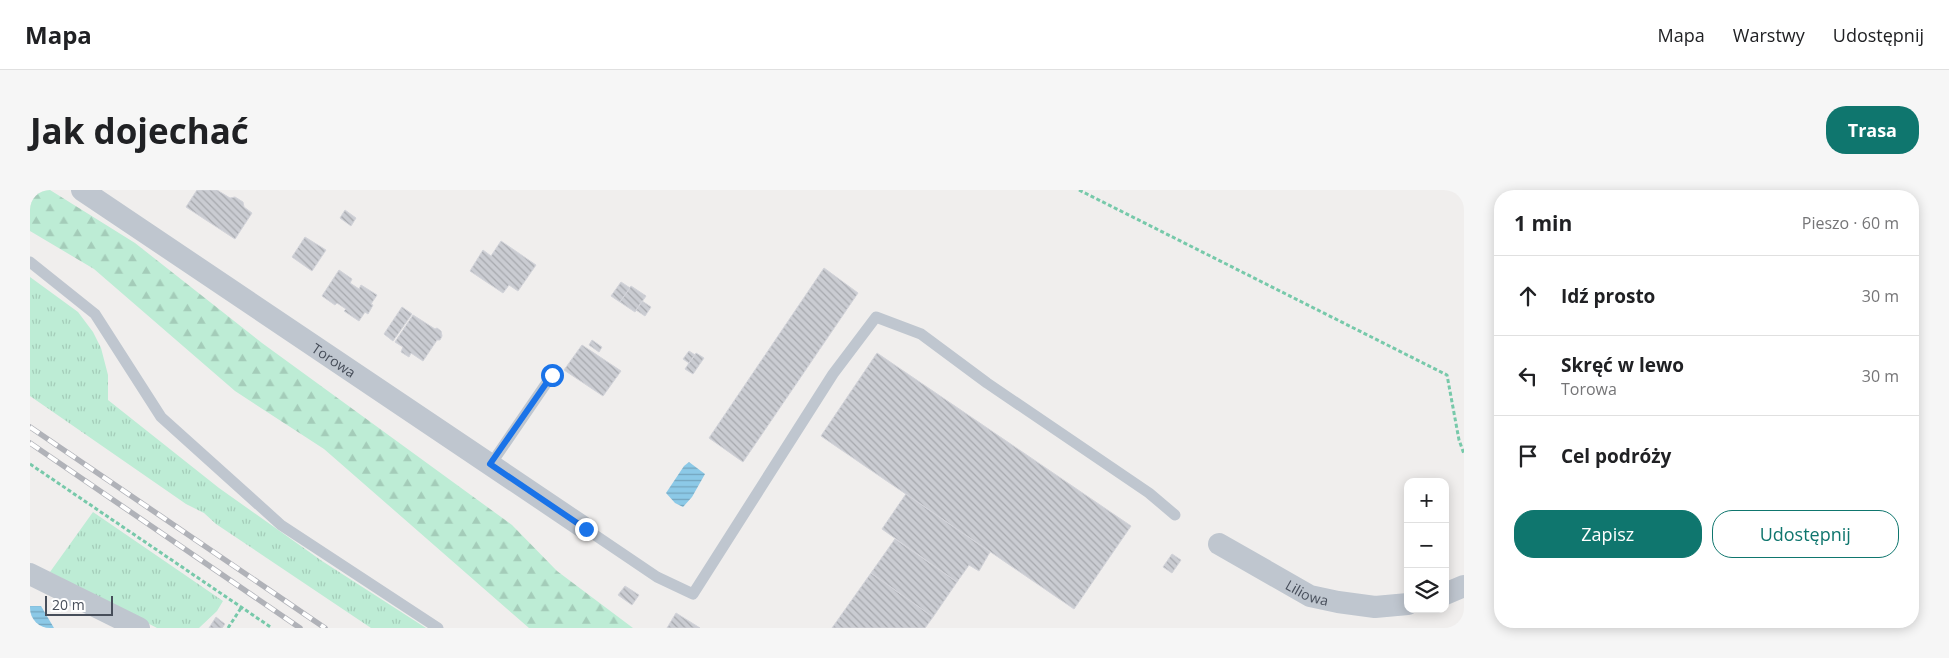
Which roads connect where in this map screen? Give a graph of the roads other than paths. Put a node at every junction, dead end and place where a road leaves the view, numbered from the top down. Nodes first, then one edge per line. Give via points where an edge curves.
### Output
1 (82, 190) edge
2 (30, 262) edge
3 (552, 375) dead end
4 (490, 464) junction
5 (1175, 515) dead end
6 (586, 529) joint
7 (1218, 544) dead end
8 (30, 574) edge
9 (1464, 586) edge
10 (1449, 592) edge
11 (1404, 604) edge
12 (139, 628) edge
13 (438, 628) edge

1 - 4 street, Torowa
2 - 13 lane via 95,314 161,417 281,525
3 - 4 lane
4 - 6 street, Torowa
5 - 6 lane via 1149,493 921,334 876,317 833,374 692,594 656,577
7 - 11 street, Liliowa via 1310,596 1375,607
8 - 12 street
9 - 10 street

